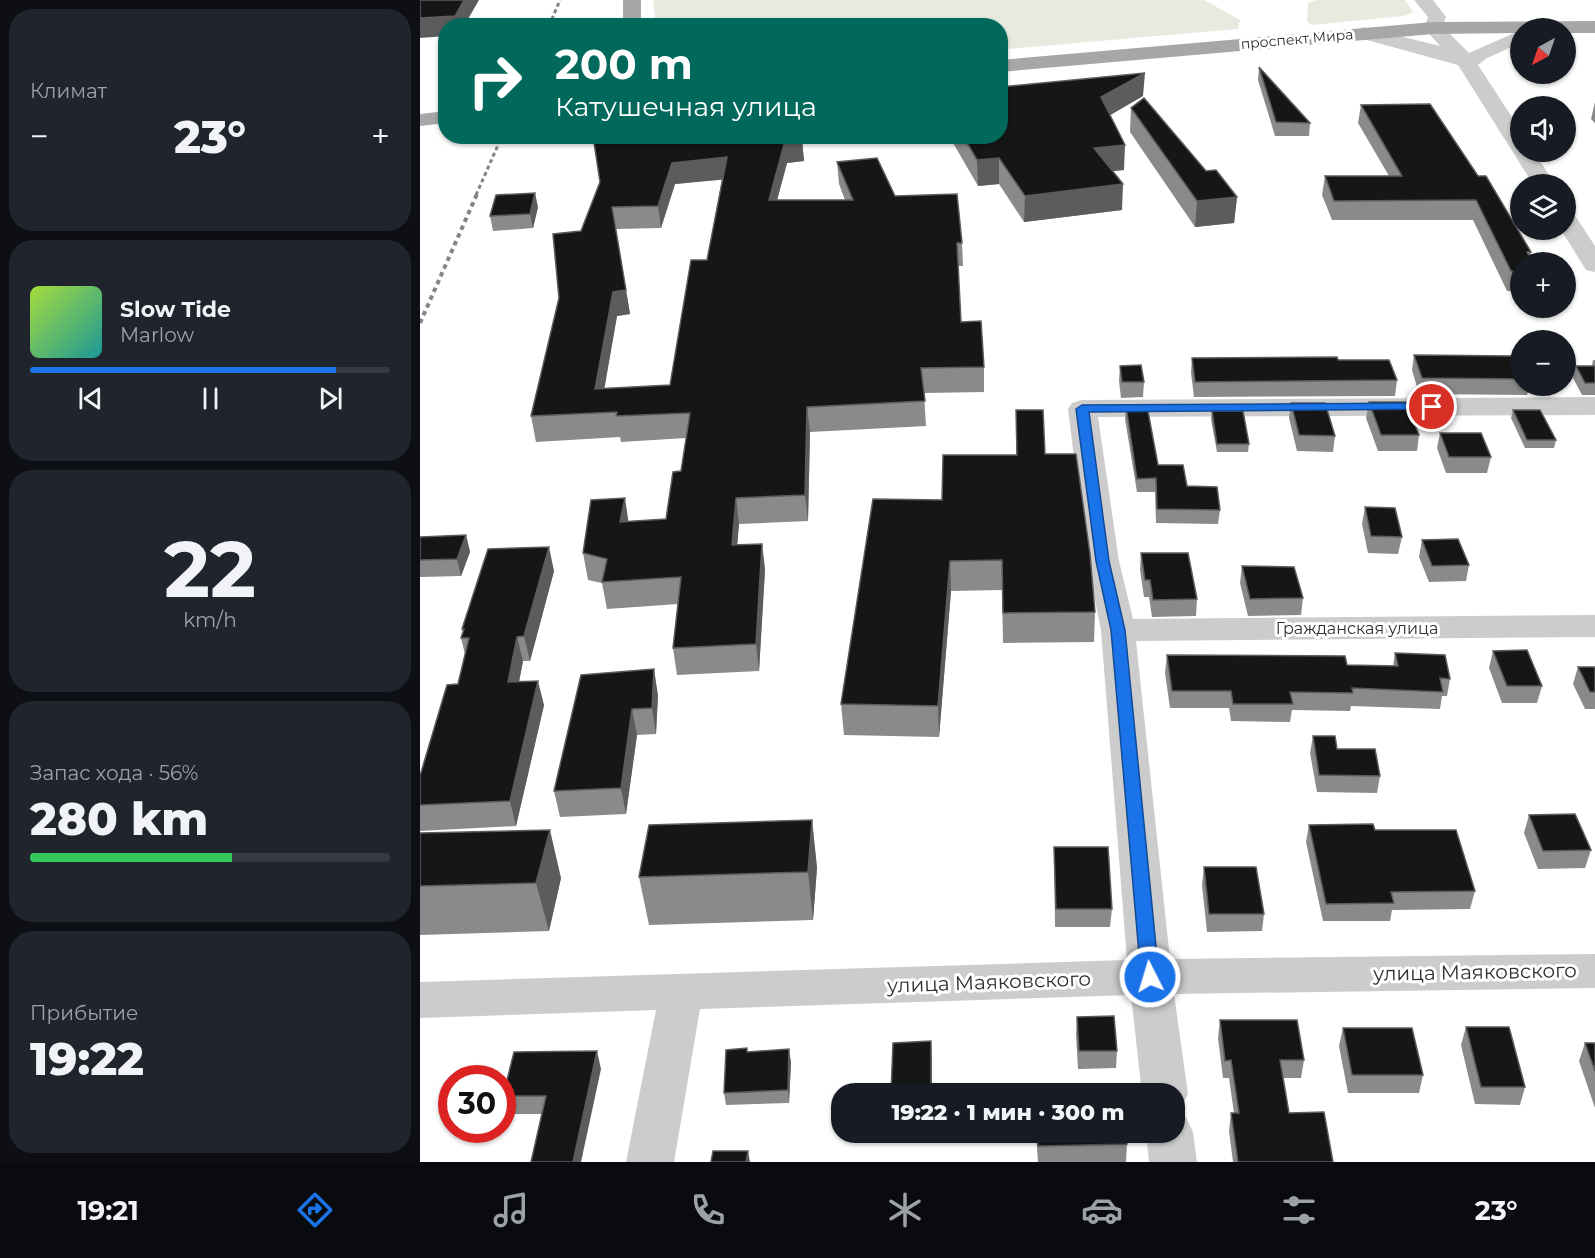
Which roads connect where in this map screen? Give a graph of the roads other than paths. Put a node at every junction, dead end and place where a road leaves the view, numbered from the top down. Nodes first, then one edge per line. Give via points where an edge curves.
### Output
1 (632, 0) edge
2 (1423, 0) edge
3 (632, 18) edge
4 (1576, 27) edge
5 (1595, 27) edge
6 (1433, 28) junction
7 (1510, 28) edge
8 (1363, 33) junction
9 (1510, 41) edge
10 (1468, 64) junction
11 (1008, 65) edge
12 (438, 118) edge
13 (420, 120) edge
14 (1510, 131) edge
15 (1576, 235) edge
16 (1595, 265) edge
17 (1595, 406) edge
18 (1595, 626) edge
19 (1118, 630) junction
20 (1595, 971) edge
21 (1150, 977) junction
22 (682, 990) junction
23 (420, 1000) edge
24 (1164, 1083) edge
25 (1171, 1143) edge
26 (650, 1162) edge
27 (1173, 1162) edge

1 - 3 main road
2 - 6 street via 1437,17
4 - 5 main road, проспект Мира
6 - 7 main road, проспект Мира
6 - 8 main road, проспект Мира
6 - 10 street
8 - 10 street via 1440,52
8 - 11 main road, проспект Мира
9 - 10 street
10 - 14 street
12 - 13 main road
15 - 16 street
17 - 19 street via 1082,409 1103,561
18 - 19 street, Гражданская улица
19 - 21 street
20 - 21 street, улица Маяковского
21 - 22 street, улица Маяковского
21 - 24 street
22 - 23 street, улица Маяковского
22 - 26 street
25 - 27 street

